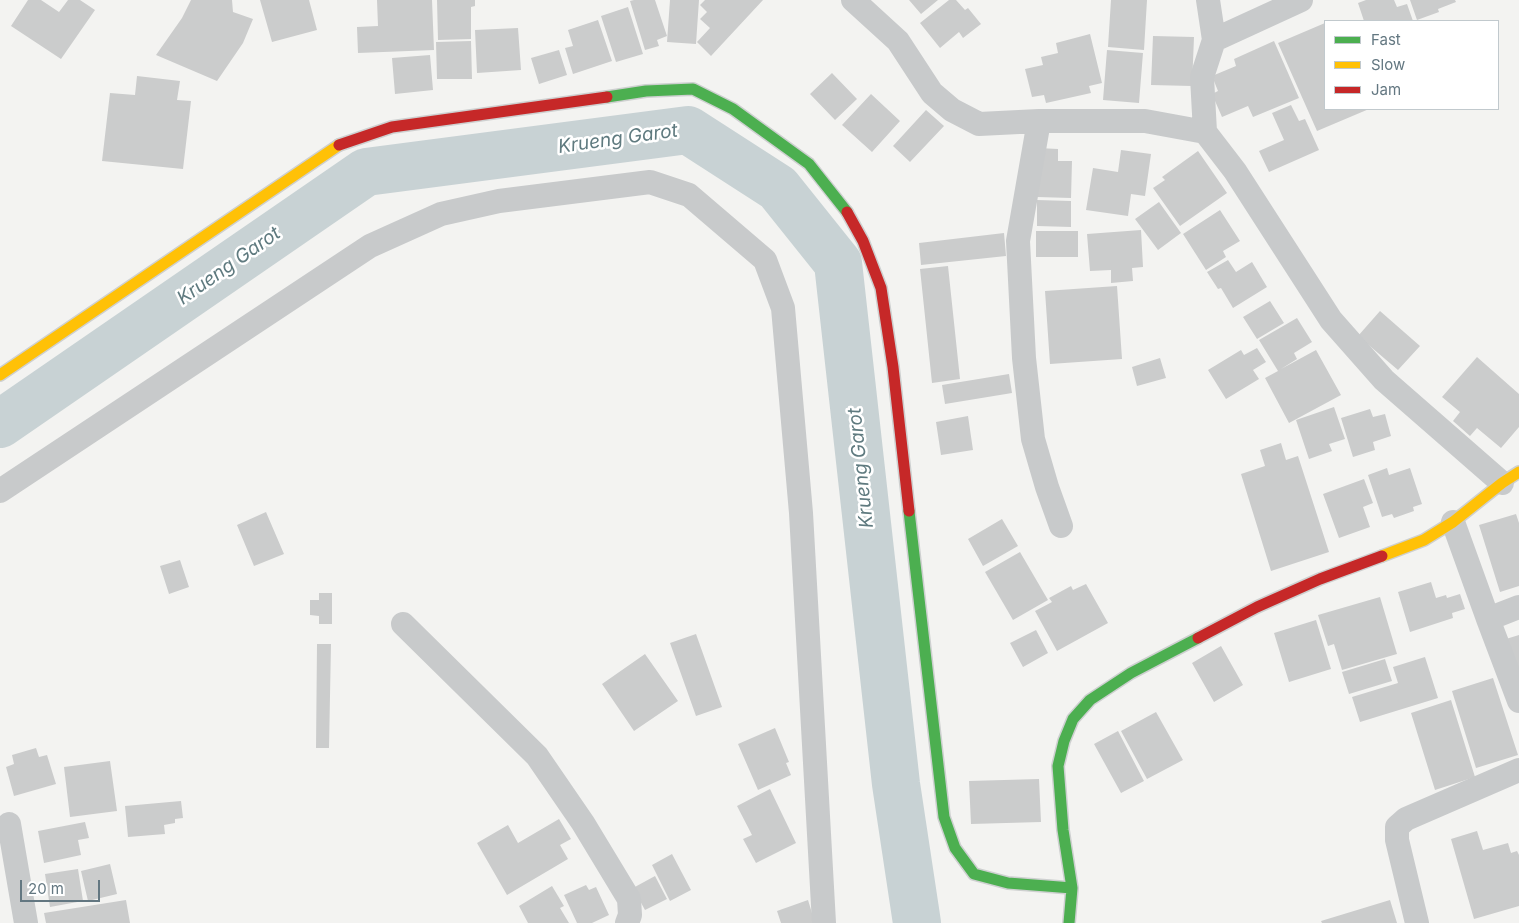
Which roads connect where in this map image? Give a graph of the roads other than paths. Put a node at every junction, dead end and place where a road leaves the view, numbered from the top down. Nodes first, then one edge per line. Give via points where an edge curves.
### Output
1 (853, 0) edge
2 (1208, 0) edge
3 (1301, 0) edge
4 (1214, 40) junction
5 (1039, 121) junction
6 (1205, 132) junction
7 (0, 375) edge
8 (1510, 477) edge
9 (0, 491) edge
10 (1453, 522) junction
11 (1061, 526) dead end
12 (1519, 607) edge
13 (1488, 619) junction
14 (403, 624) dead end
15 (1519, 701) edge
16 (1519, 770) edge
17 (9, 824) dead end
18 (1072, 888) junction
19 (26, 923) edge
20 (626, 923) edge
21 (824, 923) edge
22 (1069, 923) edge
23 (1417, 923) edge

1 - 5 street via 898,41 932,93 952,110 979,124
2 - 4 street
3 - 4 street
4 - 6 street via 1202,77
5 - 6 street via 1145,121
5 - 11 street via 1018,241 1024,358 1033,439
6 - 8 street via 1235,171 1331,320 1384,380
7 - 18 street via 341,143 392,127 646,91 693,89 734,109 809,164 846,209 863,241 881,288 893,367 944,817 955,848 974,874 1008,883
8 - 10 street
9 - 21 street via 370,246 441,214 499,201 650,182 689,195 765,260 783,308 801,513
10 - 13 street
10 - 18 street via 1424,540 1320,579 1257,607 1131,673 1090,700 1073,719 1058,766 1062,830
12 - 13 street
13 - 15 street
14 - 20 street via 537,756 629,899 630,915
16 - 23 street via 1406,819 1397,827 1397,840
17 - 19 street
18 - 22 street

